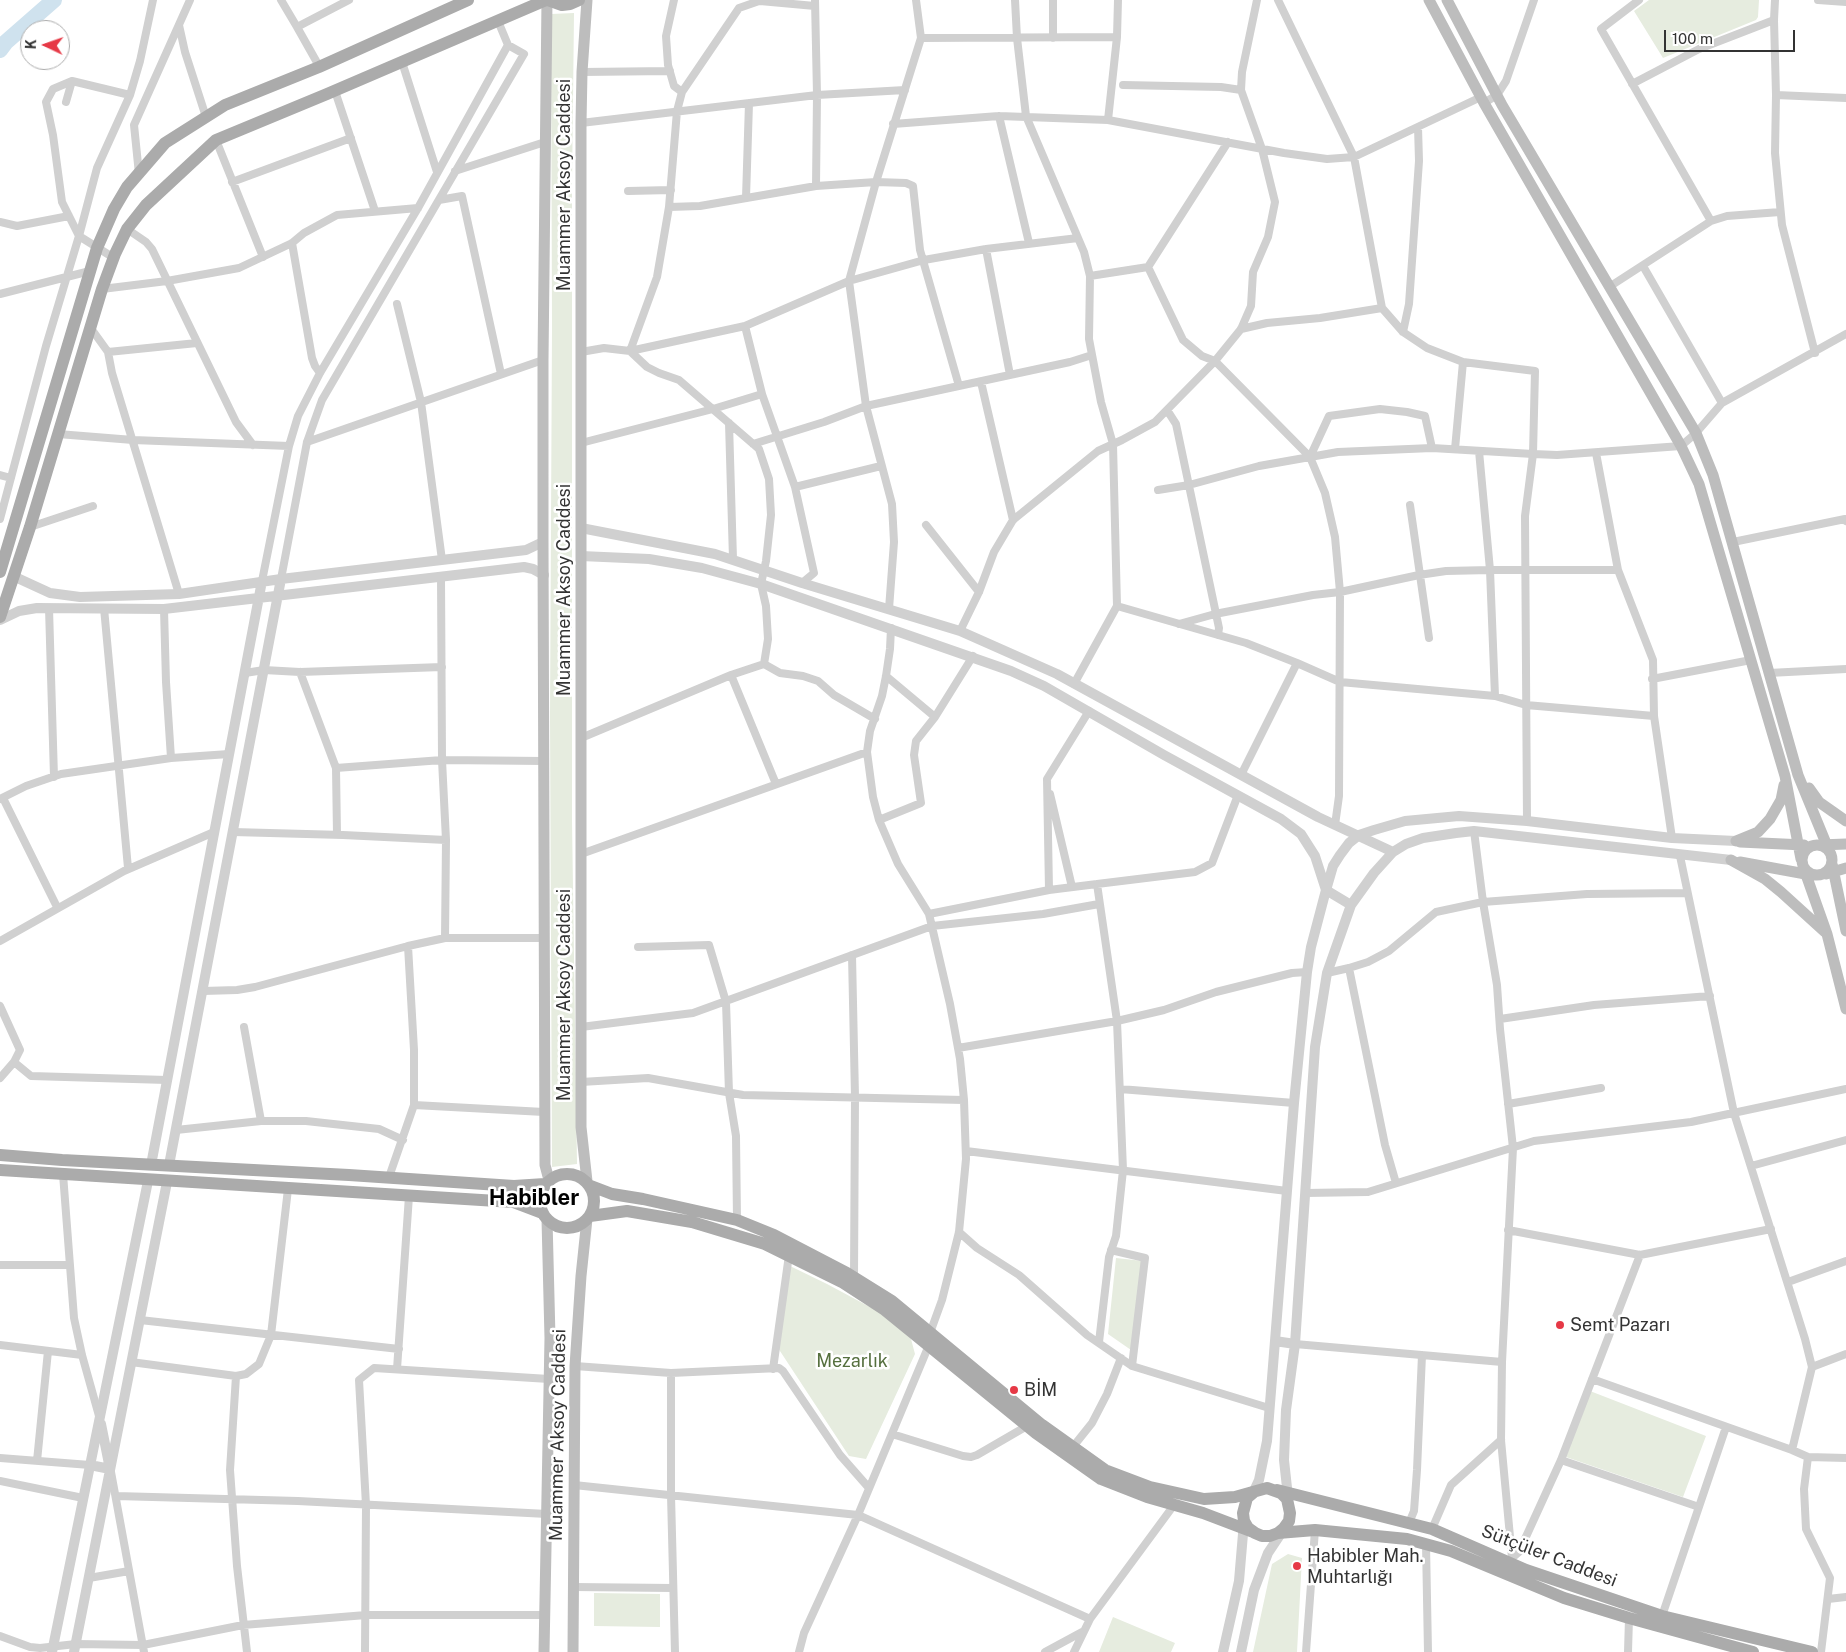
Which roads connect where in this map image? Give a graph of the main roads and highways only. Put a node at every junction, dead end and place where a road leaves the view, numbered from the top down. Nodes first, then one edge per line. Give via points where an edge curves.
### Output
1 (468, 0) edge
2 (547, 0) edge
3 (579, 0) edge
4 (587, 0) edge
5 (1429, 0) edge
6 (1447, 0) edge
7 (452, 3) edge
8 (0, 571) edge
9 (0, 618) edge
10 (1798, 775) junction
11 (1785, 776) junction
12 (1846, 821) edge
13 (1798, 844) junction
14 (1846, 844) edge
15 (1818, 861) junction
16 (1846, 868) edge
17 (1846, 932) edge
18 (1826, 934) junction
19 (1846, 1009) edge
20 (0, 1155) edge
21 (0, 1170) edge
22 (547, 1182) junction
23 (589, 1183) junction
24 (545, 1216) junction
25 (589, 1218) junction
26 (929, 1339) junction
27 (1252, 1492) junction
28 (1289, 1499) junction
29 (1247, 1527) junction
30 (1281, 1532) junction
31 (544, 1652) edge
32 (573, 1652) edge
33 (1753, 1652) edge
34 (1812, 1652) edge

1 - 7 main road
2 - 3 main road via 562,5
2 - 9 main road via 216,140 146,205 127,230 102,289
2 - 22 main road, Muammer Aksoy Caddesi via 543,360 544,1112
4 - 23 main road, Muammer Aksoy Caddesi via 581,123 581,1127
5 - 11 main road via 1681,446 1699,484
6 - 10 main road via 1497,95 1696,432 1713,475
7 - 8 main road via 319,66 225,105 165,143 127,187 97,248
10 - 12 main road via 1819,802
10 - 15 main road
11 - 13 main road
11 - 13 main road via 1781,800 1770,819 1758,832 1736,841
13 - 15 main road
14 - 15 main road
15 - 16 main road
15 - 17 main road
15 - 18 main road
15 - 18 main road via 1731,860 1765,879
18 - 19 main road
20 - 22 main road via 514,1186
21 - 24 main road via 513,1202
22 - 23 main road via 569,1173
22 - 24 main road via 540,1198
23 - 25 main road via 595,1201
23 - 26 main road via 612,1194 737,1220 774,1235 892,1301
24 - 25 main road via 553,1225 569,1228
24 - 31 main road, Muammer Aksoy Caddesi via 549,1379
25 - 26 main road via 627,1211 692,1222 765,1244 842,1282
25 - 32 main road, Muammer Aksoy Caddesi via 580,1276 575,1366
26 - 27 main road via 1105,1470 1150,1487 1204,1499
26 - 29 main road via 1027,1426 1100,1479 1147,1497
27 - 28 main road, Sütçüler Caddesi via 1275,1489
27 - 29 main road via 1244,1505
28 - 30 main road via 1289,1521
28 - 34 main road, Sütçüler Caddesi via 1432,1529 1662,1616
29 - 30 main road via 1270,1536
30 - 33 main road, Sütçüler Caddesi via 1315,1530 1407,1539 1451,1551 1564,1598

